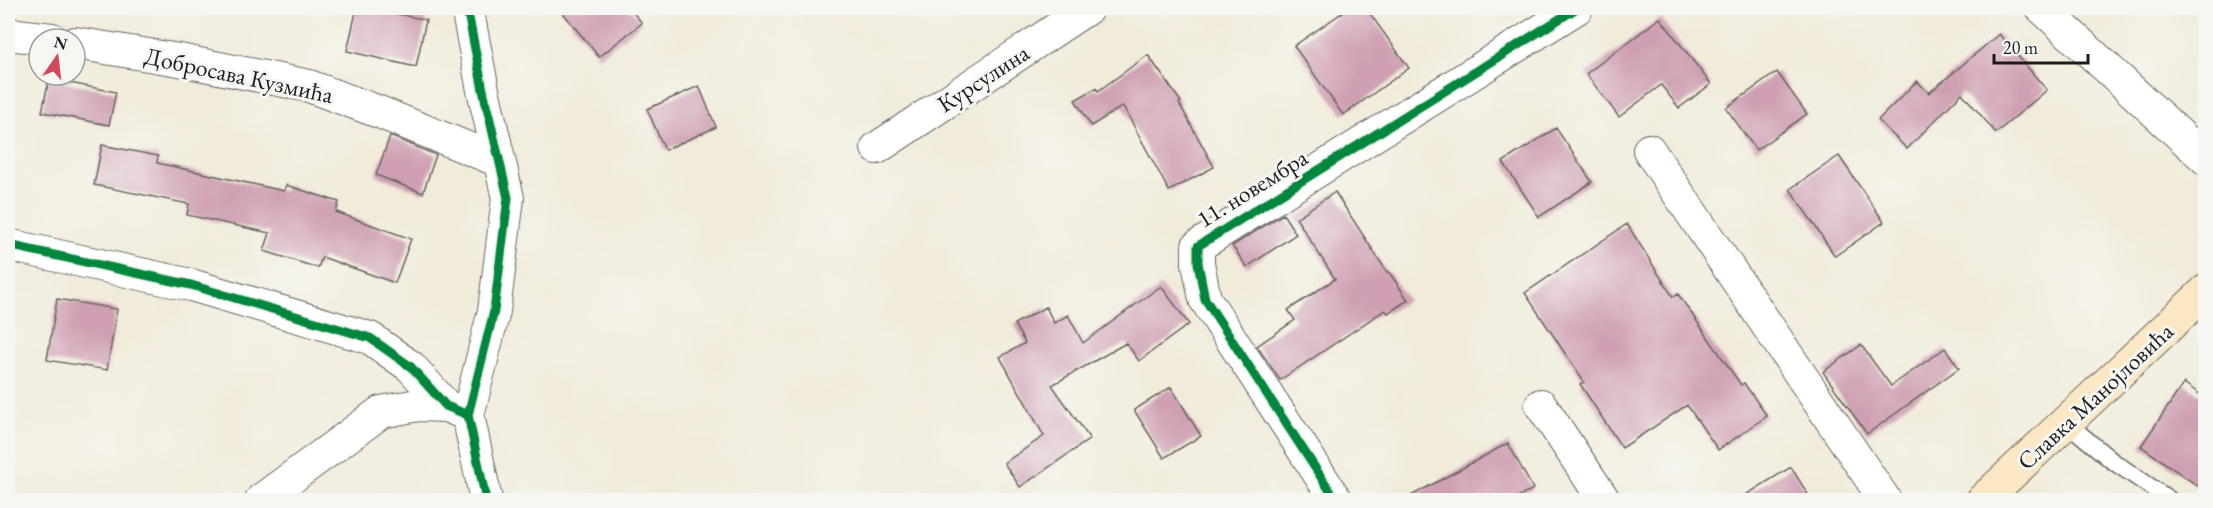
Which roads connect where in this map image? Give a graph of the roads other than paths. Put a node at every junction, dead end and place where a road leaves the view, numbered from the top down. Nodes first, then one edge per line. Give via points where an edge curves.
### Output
1 (467, 8) edge
2 (1577, 8) edge
3 (2042, 8) edge
4 (1069, 13) edge
5 (8, 34) edge
6 (27, 36) edge
7 (87, 45) edge
8 (877, 148) dead end
9 (1649, 150) dead end
10 (2205, 159) edge
11 (499, 161) junction
12 (8, 244) edge
13 (2205, 291) edge
14 (1541, 405) dead end
15 (457, 411) junction
16 (2067, 423) junction
17 (261, 501) edge
18 (486, 501) edge
19 (1336, 501) edge
20 (1604, 501) edge
21 (1885, 501) edge
22 (1983, 501) edge
23 (2170, 501) edge

1 - 11 street
2 - 19 street, 11. новембра via 1198,246 1205,299
3 - 10 street
4 - 8 street, Курсулина
5 - 6 street
7 - 11 street, Добросава Кузмића via 309,86
9 - 21 street
11 - 15 street via 508,198 494,311
12 - 15 street via 191,285 370,338 411,367
13 - 16 main road, Славка Манојловића
14 - 20 street
15 - 17 street via 418,405 381,412
15 - 18 street
16 - 22 main road, Славка Манојловића
16 - 23 lane

